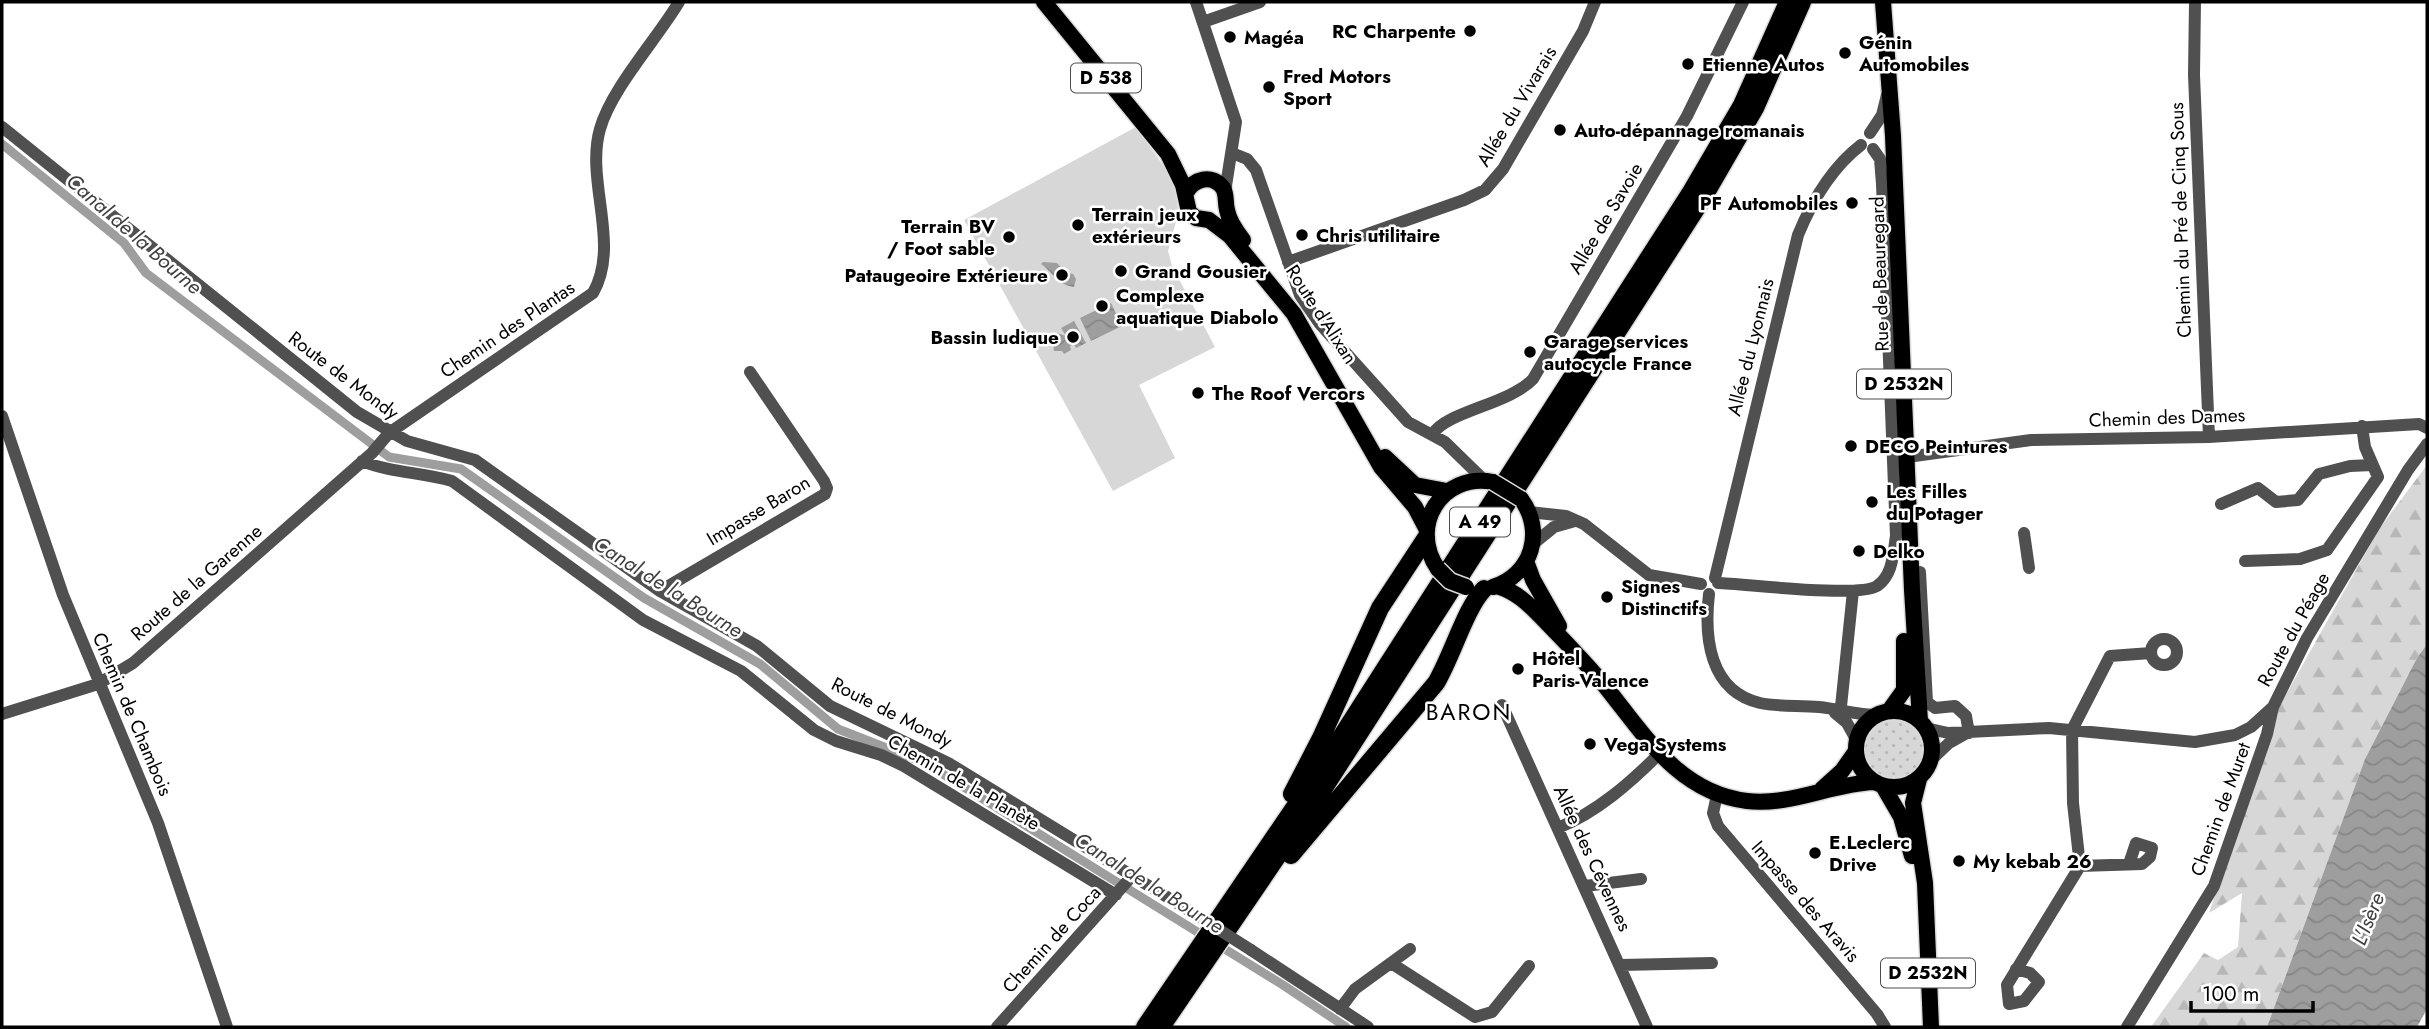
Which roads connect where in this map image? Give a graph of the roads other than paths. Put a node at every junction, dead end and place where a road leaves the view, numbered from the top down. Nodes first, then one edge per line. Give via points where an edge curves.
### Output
1 (678, 2) edge
2 (1044, 2) edge
3 (1196, 2) edge
4 (1260, 2) edge
5 (1595, 2) edge
6 (1743, 2) edge
7 (1788, 2) edge
8 (1802, 2) edge
9 (1883, 2) edge
10 (1890, 2) edge
11 (2195, 2) edge
12 (1203, 22) junction
13 (1889, 84) junction
14 (2, 127) edge
15 (1893, 136) junction
16 (1867, 147) junction
17 (1233, 153) junction
18 (1168, 154) junction
19 (1205, 179) junction
20 (1186, 192) junction
21 (1225, 199) junction
22 (1209, 220) junction
23 (1287, 262) junction
24 (750, 372) dead end
25 (2, 416) edge
26 (1461, 417) junction
27 (2362, 426) junction
28 (2427, 428) edge
29 (1433, 435) junction
30 (2209, 437) junction
31 (385, 438) junction
32 (1445, 442) junction
33 (2427, 444) edge
34 (1457, 455) junction
35 (367, 457) junction
36 (1907, 457) junction
37 (2372, 465) junction
38 (1489, 481) junction
39 (1454, 487) junction
40 (2221, 504) dead end
41 (1525, 506) junction
42 (1575, 521) junction
43 (1426, 533) junction
44 (2024, 533) dead end
45 (1909, 537) junction
46 (1533, 544) junction
47 (1526, 561) junction
48 (2245, 561) dead end
49 (2029, 568) dead end
50 (1920, 572) dead end
51 (1717, 580) junction
52 (1483, 587) junction
53 (1704, 589) junction
54 (660, 591) junction
55 (1853, 591) junction
56 (1571, 646) junction
57 (2151, 653) dead end
58 (98, 684) junction
59 (1502, 705) dead end
60 (2273, 707) junction
61 (1837, 711) junction
62 (1883, 713) junction
63 (2, 714) edge
64 (1923, 724) junction
65 (2072, 730) junction
66 (1969, 733) junction
67 (1856, 746) junction
68 (1659, 754) junction
69 (1931, 760) junction
70 (1919, 779) junction
71 (1878, 784) junction
72 (1820, 790) junction
73 (1717, 794) junction
74 (1558, 828) junction
75 (2129, 864) dead end
76 (2080, 866) junction
77 (1641, 879) dead end
78 (1244, 883) junction
79 (1125, 885) junction
80 (1585, 886) junction
81 (1926, 919) junction
82 (1410, 949) dead end
83 (1206, 962) junction
84 (1712, 962) dead end
85 (1391, 963) junction
86 (1621, 965) junction
87 (1529, 966) dead end
88 (2016, 969) dead end
89 (1340, 1009) junction
90 (227, 1027) edge
91 (997, 1027) edge
92 (1145, 1027) edge
93 (1161, 1027) edge
94 (1368, 1027) edge
95 (1647, 1027) edge
96 (1885, 1027) edge
97 (1931, 1027) edge
98 (2127, 1027) edge

1 - 31 street, Chemin des Plantas via 600,128 596,149 604,265 593,293
2 - 18 main road, Route d'Alixan / D 538
3 - 12 street
4 - 12 street
5 - 23 street, Allée du Vivarais via 1520,142 1485,190
6 - 26 street, Allée de Savoie via 1682,126 1533,379 1523,390
7 - 78 highway, A 49 via 1742,105 1698,181
8 - 83 highway, A 49 via 1755,108 1703,198 1326,785
9 - 13 main road, Rue de Beauregard / D 2532N
10 - 15 main road, Rue de Beauregard / D 2532N
11 - 30 street, Chemin du Pré de Cinq Sous
12 - 17 street via 1234,112
13 - 15 main road, Rue de Beauregard / D 2532N
13 - 16 street via 1882,115 1870,133 1877,138
14 - 31 street, Route de Mondy
15 - 36 main road, Rue de Beauregard / D 2532N
16 - 51 street, Allée du Lyonnais via 1834,171 1811,203 1798,235
16 - 55 street via 1880,159 1882,184 1896,536 1889,573 1878,585
17 - 19 street via 1220,170
17 - 21 street
17 - 23 street via 1254,166
18 - 19 main road, Route d'Alixan / D 538
18 - 20 main road, Route d'Alixan / D 538
19 - 20 main road
19 - 21 main road, Route d'Alixan via 1218,183
20 - 22 main road, Route d'Alixan via 1189,212
21 - 22 main road via 1219,215
21 - 39 main road, Route d'Alixan via 1238,233 1315,334 1383,455 1415,485
22 - 43 main road, Route d'Alixan via 1230,236 1294,314 1375,457 1415,507
23 - 29 street via 1300,295 1320,324 1408,422
24 - 54 street, Impasse Baron via 824,481 825,494
25 - 58 street, Chemin de Chambois
26 - 29 street, Allée de Savoie via 1440,426
26 - 32 street
27 - 28 street, Chemin des Dames via 2419,424
27 - 30 street, Chemin des Dames
27 - 37 street
29 - 32 street
30 - 36 street, Chemin des Dames via 2031,440
31 - 35 street, Route de la Garenne
31 - 54 street, Route de Mondy via 475,460
32 - 34 street
33 - 60 street, Route du Péage via 2307,638
34 - 38 street
34 - 39 street
35 - 58 street, Route de la Garenne via 133,663
35 - 79 street, Chemin de la Planète via 385,471 429,474 452,481 643,620 750,677 814,730 904,766
36 - 45 main road, Rue de Beauregard / D 2532N
37 - 40 street via 2319,474 2298,500 2276,502 2258,488
37 - 48 street via 2378,477 2327,550 2300,559
38 - 39 main road
38 - 41 main road, bridge
39 - 43 main road via 1432,509
41 - 42 street
41 - 46 main road
42 - 46 street via 1554,527
42 - 53 street via 1593,529 1649,575
43 - 52 main road, bridge via 1428,551 1450,581
43 - 78 highway via 1415,559 1380,608 1315,750
44 - 49 street
45 - 62 main road, Rue de Beauregard / D 2532N via 1905,682 1899,698
45 - 64 main road, Rue de Beauregard / D 2532N
46 - 47 main road
47 - 52 main road via 1517,573
47 - 56 main road
50 - 66 street via 1927,702 1935,708 1955,706 1966,716
51 - 53 street via 1717,590
51 - 55 street
52 - 56 main road via 1522,597
52 - 83 highway via 1436,683
53 - 61 street via 1710,651 1716,670 1730,687 1762,703
54 - 79 street, Route de Mondy via 757,646 830,706 950,764
55 - 61 street
56 - 68 main road
57 - 65 street via 2110,656
58 - 63 street, Route de la Garenne
58 - 90 street, Chemin de Chambois via 158,823
59 - 74 street, Allée des Cévennes
60 - 65 street, Route du Péage via 2251,727 2218,740 2172,741
60 - 98 street, Chemin de Muret via 2214,886
61 - 62 street
61 - 67 street
62 - 64 main road via 1909,714
62 - 67 main road via 1864,726
64 - 66 street, Route du Péage
64 - 69 main road via 1932,743
65 - 66 street, Route du Péage via 2012,728
65 - 76 street
66 - 69 street, Route du Péage
67 - 71 main road via 1860,766
67 - 72 main road via 1842,771
68 - 73 main road via 1682,775
68 - 74 street via 1624,787
69 - 70 main road
70 - 71 main road via 1902,787
70 - 81 main road, D 2532N via 1913,803
71 - 72 main road
71 - 81 main road, D 2532N via 1901,817
72 - 73 main road via 1765,802
73 - 96 street, Impasse des Aravis via 1713,813 1718,826
74 - 80 street, Allée des Cévennes
75 - 76 street
76 - 88 street
77 - 80 street
78 - 92 highway, A 49
79 - 89 street, Route de Mondy, bridge via 1185,908
79 - 91 street, Chemin de Coca
80 - 86 street, Allée des Cévennes
81 - 97 main road, D 2532N
82 - 85 street
83 - 93 highway, A 49
84 - 86 street
85 - 87 street via 1475,1017 1492,1012
85 - 89 street via 1355,989
86 - 95 street, Allée des Cévennes
89 - 94 street, Route de Mondy

